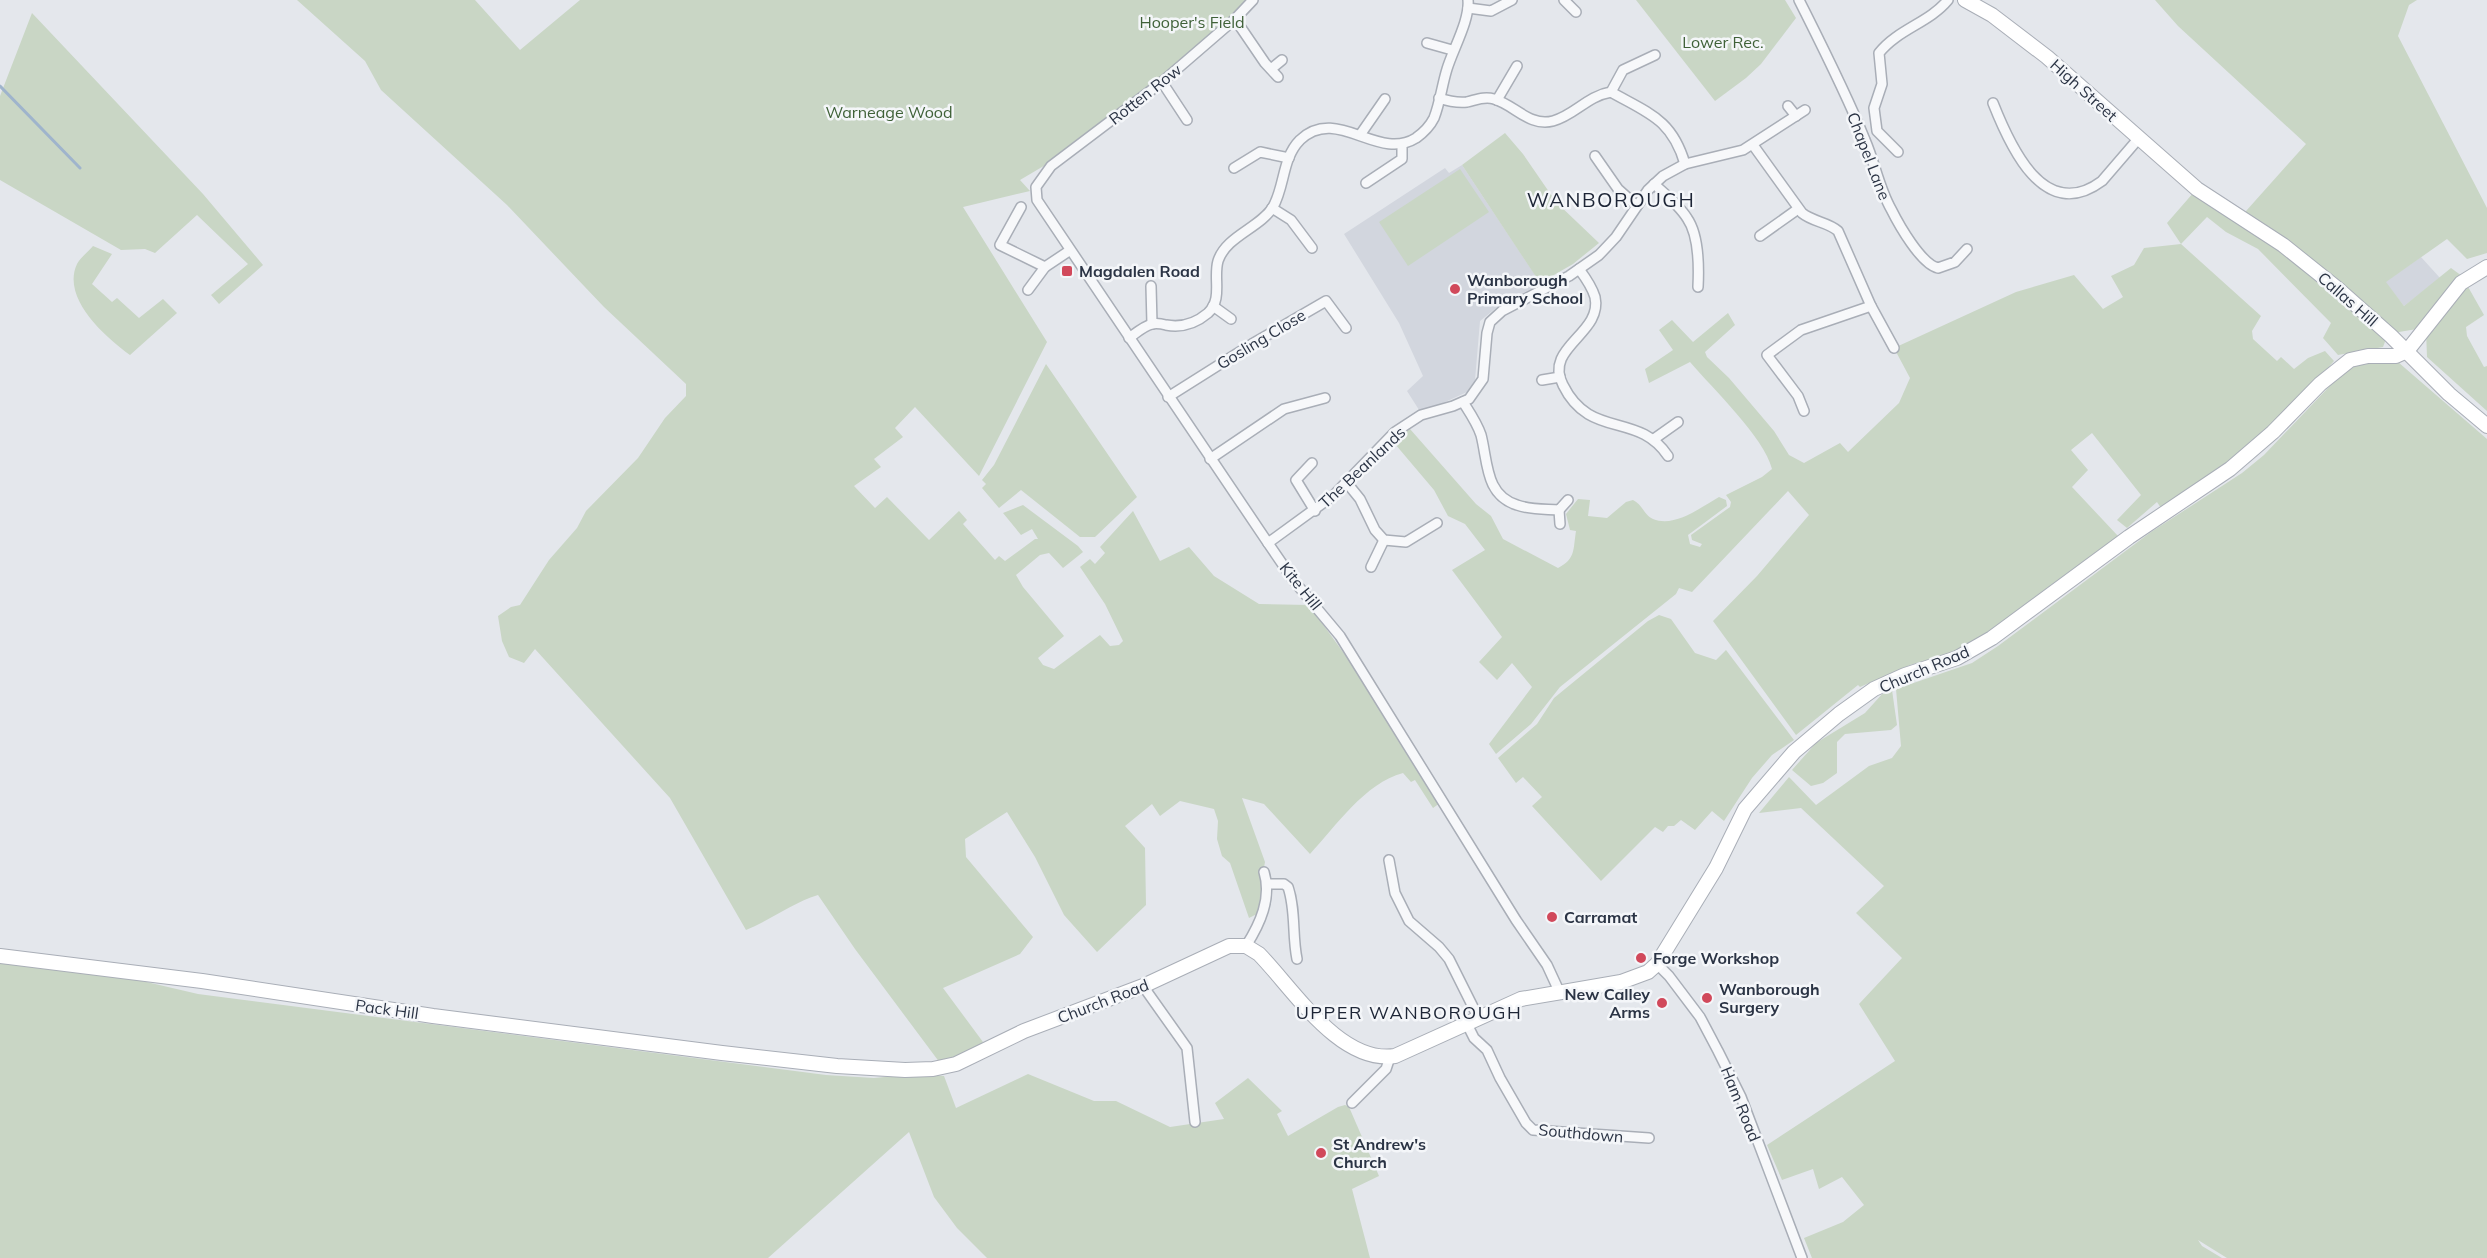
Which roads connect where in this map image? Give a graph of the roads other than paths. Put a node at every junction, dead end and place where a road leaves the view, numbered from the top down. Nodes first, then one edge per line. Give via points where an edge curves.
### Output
1 (1253, 0) edge
2 (1512, 0) edge
3 (1564, 0) edge
4 (1799, 0) edge
5 (1948, 0) edge
6 (1965, 0) edge
7 (1468, 4) edge
8 (1576, 12) dead end
9 (1235, 20) junction
10 (1427, 44) dead end
11 (1452, 50) junction
12 (1655, 55) dead end
13 (1282, 60) dead end
14 (1517, 66) dead end
15 (1271, 69) junction
16 (1278, 77) dead end
17 (1162, 82) junction
18 (1611, 92) junction
19 (1439, 98) junction
20 (1385, 99) dead end
21 (1497, 100) junction
22 (1992, 103) dead end
23 (1788, 106) dead end
24 (1805, 110) dead end
25 (1796, 116) junction
26 (1187, 120) dead end
27 (1360, 135) junction
28 (2139, 138) junction
29 (1402, 145) junction
30 (1753, 146) junction
31 (1898, 152) dead end
32 (1595, 156) dead end
33 (1288, 158) junction
34 (1685, 164) junction
35 (1601, 166) junction
36 (1234, 168) dead end
37 (1592, 172) dead end
38 (1366, 183) dead end
39 (1654, 184) junction
40 (1036, 187) joint
41 (2197, 189) joint
42 (1637, 206) junction
43 (1022, 207) dead end
44 (1272, 208) junction
45 (1798, 209) junction
46 (1760, 236) dead end
47 (1312, 248) dead end
48 (1967, 249) dead end
49 (1069, 250) junction
50 (1044, 267) junction
51 (2487, 267) edge
52 (1579, 269) junction
53 (1151, 286) dead end
54 (1698, 287) dead end
55 (1028, 290) dead end
56 (1214, 306) junction
57 (1871, 306) junction
58 (1231, 319) dead end
59 (1152, 324) junction
60 (1346, 328) dead end
61 (2422, 333) junction
62 (2391, 336) junction
63 (1129, 338) junction
64 (1894, 348) dead end
65 (2407, 351) junction
66 (1767, 355) junction
67 (1758, 361) dead end
68 (1542, 380) dead end
69 (1561, 381) junction
70 (1168, 397) junction
71 (1325, 398) dead end
72 (1463, 402) junction
73 (1804, 411) dead end
74 (1678, 422) dead end
75 (2487, 426) edge
76 (1654, 439) junction
77 (1668, 456) dead end
78 (1210, 459) junction
79 (1312, 463) dead end
80 (1347, 483) junction
81 (1568, 500) dead end
82 (1558, 510) junction
83 (1315, 511) junction
84 (1437, 523) dead end
85 (1560, 524) dead end
86 (1384, 540) junction
87 (1268, 543) junction
88 (1371, 567) dead end
89 (1389, 860) dead end
90 (1264, 872) dead end
91 (1268, 884) junction
92 (1246, 946) junction
93 (0, 956) edge
94 (1297, 959) dead end
95 (1657, 964) junction
96 (1143, 986) junction
97 (1559, 991) junction
98 (1472, 1020) junction
99 (1390, 1057) junction
100 (775, 1060) joint
101 (1352, 1103) dead end
102 (1195, 1122) dead end
103 (1649, 1138) dead end
104 (1802, 1258) edge

1 - 9 street, Rotten Row
2 - 7 street via 1491,11
3 - 8 street
4 - 48 street, Chapel Lane via 1860,128 1887,202 1917,251 1938,268 1955,262
5 - 31 street via 1940,9 1900,32 1880,53 1882,84 1874,108 1877,131
6 - 28 street, High Street via 2030,43
7 - 11 street
9 - 15 street
9 - 17 street, Rotten Row
10 - 11 street
11 - 19 street
12 - 18 street via 1623,70
13 - 15 street
14 - 21 street
15 - 16 street
17 - 26 street
17 - 40 street, Rotten Row via 1051,166
18 - 21 street via 1594,96 1549,122 1531,120
18 - 34 street via 1660,120 1675,137
19 - 21 street via 1460,102
19 - 29 street via 1428,127
20 - 27 street
22 - 28 street via 2027,169 2055,192 2078,193 2094,187
23 - 25 street
24 - 25 street
25 - 30 street
27 - 29 street via 1383,144
27 - 33 street via 1323,128 1303,138
28 - 41 street, High Street
29 - 38 street via 1402,159
30 - 34 street
30 - 45 street
32 - 35 street
33 - 36 street via 1260,152
33 - 44 street
34 - 39 street
35 - 37 street
35 - 42 street via 1621,193
39 - 42 street
39 - 54 street via 1691,224
40 - 49 street, Kite Hill via 1037,200
41 - 62 street, Callas Hill via 2283,245
42 - 52 street via 1608,246
43 - 50 street via 1000,245
44 - 47 street via 1291,220
44 - 56 street via 1222,252
45 - 46 street
45 - 57 street via 1813,221 1833,227 1841,236
49 - 50 street
49 - 63 street, Kite Hill
50 - 55 street
51 - 61 street via 2461,283
52 - 69 street via 1594,296 1595,313 1591,323 1565,351 1560,363
52 - 72 street via 1494,317 1487,333 1483,378
53 - 59 street
56 - 58 street
56 - 59 street via 1188,325
57 - 64 street
57 - 66 street via 1801,330
59 - 63 street
60 - 70 street, Gosling Close via 1326,301
61 - 62 street
61 - 65 street
62 - 65 street, Callas Hill
63 - 70 street, Kite Hill
65 - 75 street, Callas Hill
65 - 95 street, Church Road via 2396,356 2350,360 2230,469 2129,537 1992,638 1957,658 1894,679 1839,714 1794,752 1745,809 1711,877
66 - 67 street
66 - 73 street via 1798,396
68 - 69 street
69 - 76 street via 1580,409 1593,418
70 - 78 street, Kite Hill
71 - 78 street via 1284,409
72 - 80 street, The Beanlands via 1421,415 1395,432
72 - 82 street via 1480,433 1497,494 1516,505
74 - 76 street
76 - 77 street
78 - 87 street, Kite Hill
79 - 83 street via 1296,480
80 - 83 street, The Beanlands
80 - 86 street
81 - 82 street
82 - 85 street
83 - 87 street, The Beanlands
84 - 86 street via 1406,542
86 - 88 street
87 - 97 street, Kite Hill via 1340,636 1516,920 1548,965
89 - 98 street via 1395,893 1409,921 1449,959
90 - 91 street
91 - 92 street via 1262,918
91 - 94 street via 1288,887
92 - 96 street, Church Road via 1223,948
92 - 99 street via 1259,954 1346,1044 1374,1057
93 - 100 street, Pack Hill
95 - 97 street, Church Road via 1648,972 1621,982
95 - 104 street, Ham Road via 1700,1017 1741,1097
96 - 100 street, Church Road via 1024,1031 947,1067 891,1070
96 - 102 street via 1187,1048
97 - 98 street, Church Road via 1521,999
98 - 99 street, Church Road
98 - 103 street, Southdown via 1474,1038 1487,1050 1533,1130
99 - 101 street via 1386,1069

